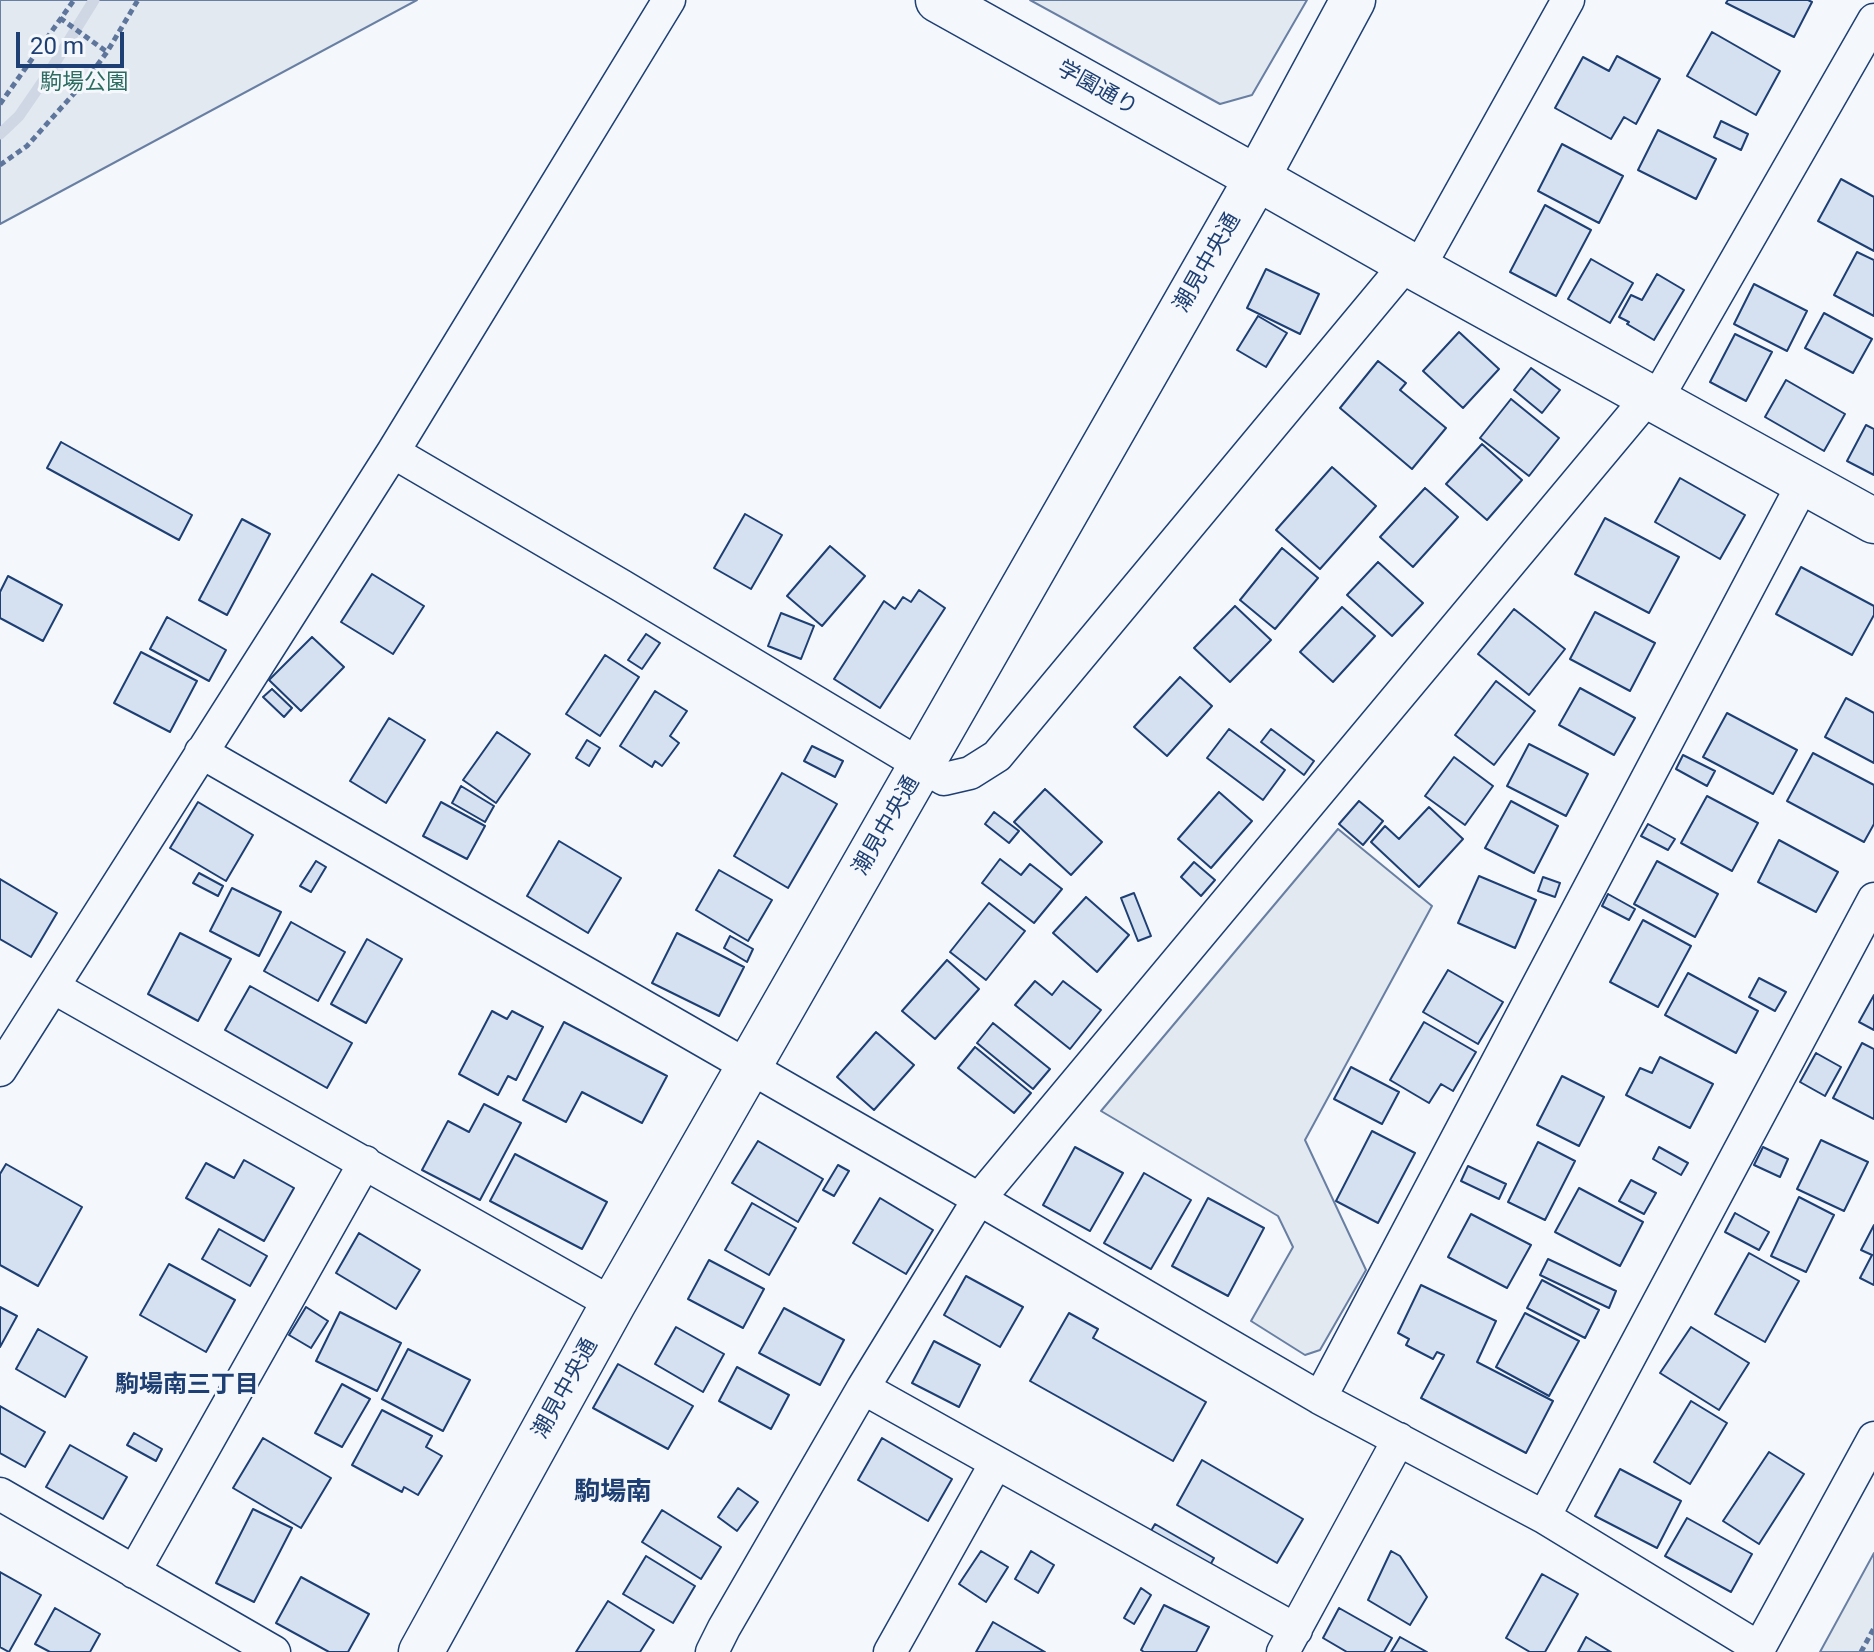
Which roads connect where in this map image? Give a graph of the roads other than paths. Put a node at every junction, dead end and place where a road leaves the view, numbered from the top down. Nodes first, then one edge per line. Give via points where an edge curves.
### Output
1 (669, 0) edge
2 (938, 0) edge
3 (1353, 0) edge
4 (1568, 0) edge
5 (1874, 20) edge
6 (1257, 178) junction
7 (1413, 266) junction
8 (1652, 398) junction
9 (393, 452) junction
10 (1804, 482) junction
11 (1874, 521) edge
12 (201, 752) junction
13 (922, 765) junction
14 (1874, 899) edge
15 (53, 987) junction
16 (748, 1066) junction
17 (0, 1070) edge
18 (365, 1162) junction
19 (979, 1199) junction
20 (613, 1304) junction
21 (863, 1388) junction
22 (1320, 1398) junction
23 (1874, 1438) edge
24 (1399, 1439) junction
25 (996, 1463) junction
26 (0, 1494) edge
27 (1544, 1517) junction
28 (134, 1572) junction
29 (1291, 1645) edge
30 (1758, 1650) edge
31 (274, 1652) edge
32 (421, 1652) edge
33 (712, 1652) edge
34 (890, 1652) edge

1 - 9 street
2 - 6 street, 学園通り
3 - 6 street, 潮見中央通
4 - 7 street
5 - 8 street
6 - 7 street, 学園通り
6 - 13 street, 潮見中央通
7 - 8 street, 学園通り
7 - 13 street via 997,756 970,773 944,779
8 - 10 street, 学園通り
8 - 19 street
9 - 12 street
9 - 13 street
10 - 11 street, 学園通り
10 - 22 street
12 - 15 street
12 - 16 street
13 - 16 street, 潮見中央通
14 - 27 street
15 - 17 street
15 - 18 street
16 - 19 street
16 - 20 street, 潮見中央通
18 - 20 street
18 - 28 street
19 - 21 street
19 - 22 street
20 - 32 street, 潮見中央通
21 - 25 street
21 - 33 street
22 - 24 street
23 - 30 street
24 - 27 street
24 - 29 street
25 - 29 street
25 - 34 street
26 - 28 street
27 - 30 street
28 - 31 street

